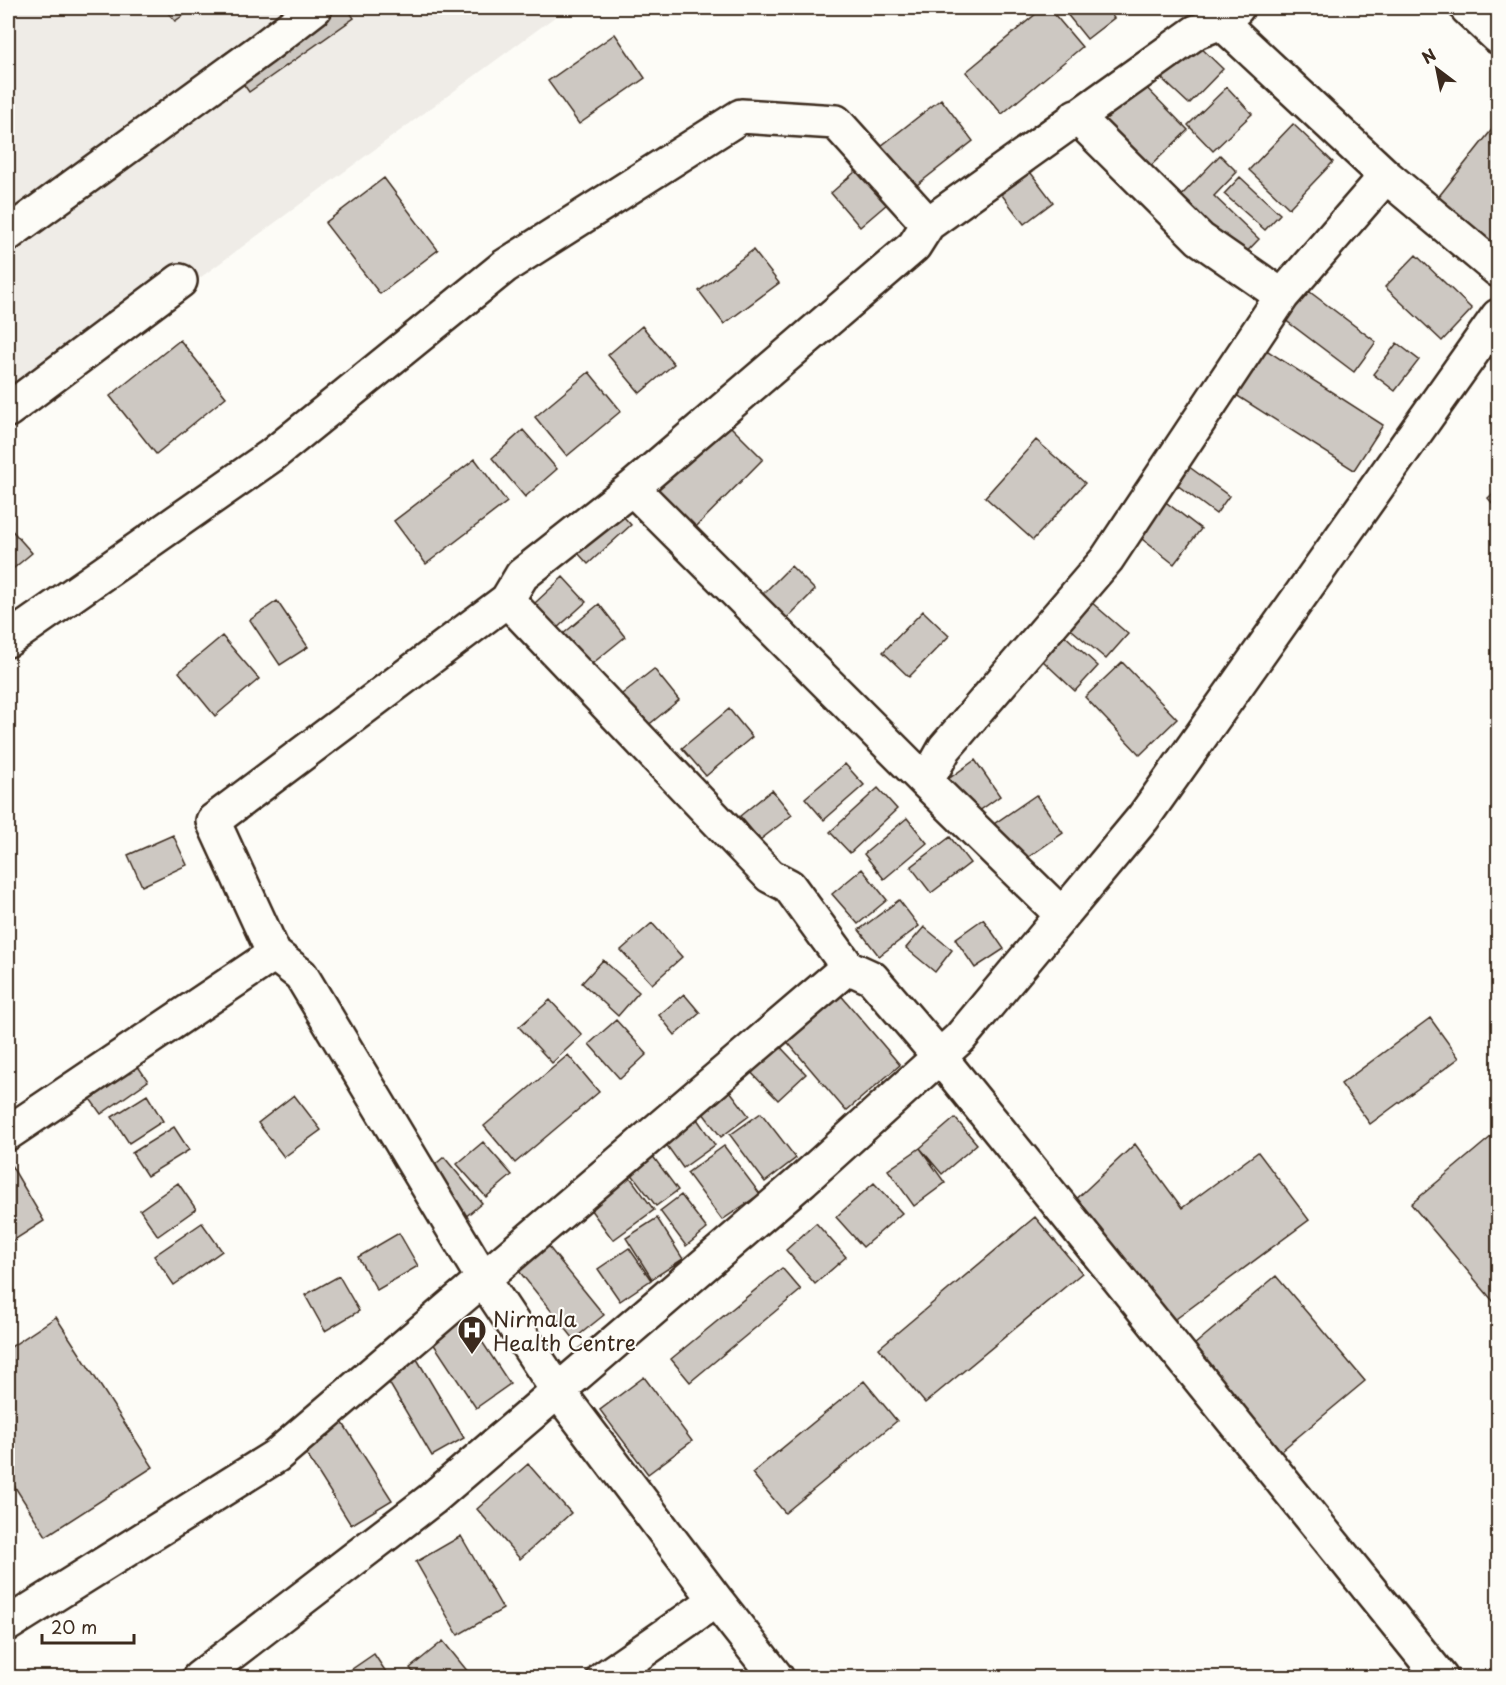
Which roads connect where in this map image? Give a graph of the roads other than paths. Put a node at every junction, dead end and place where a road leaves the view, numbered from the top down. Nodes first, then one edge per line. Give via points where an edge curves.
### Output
1 (315, 8) edge
2 (1467, 8) edge
3 (1229, 15) edge
4 (1498, 37) edge
5 (1076, 116) junction
6 (1386, 176) junction
7 (928, 224) junction
8 (8, 234) edge
9 (1498, 270) edge
10 (180, 281) dead end
11 (1282, 296) junction
12 (1498, 316) edge
13 (8, 410) edge
14 (632, 488) junction
15 (507, 600) junction
16 (8, 640) edge
17 (926, 782) junction
18 (1062, 915) junction
19 (274, 954) junction
20 (849, 967) junction
21 (939, 1056) junction
22 (8, 1133) edge
23 (484, 1280) junction
24 (558, 1391) junction
25 (716, 1600) junction
26 (8, 1624) edge
27 (199, 1677) edge
28 (604, 1677) edge
29 (777, 1677) edge
30 (1441, 1677) edge

1 - 8 street
2 - 4 street
3 - 5 street via 1196,32
3 - 6 street
5 - 7 street
5 - 11 street via 1200,239
6 - 9 street
6 - 11 street
7 - 14 street via 914,246
7 - 16 street via 836,122 741,116 505,266 271,456
10 - 13 street
11 - 17 street via 1107,559 945,748
12 - 18 street via 1143,818
14 - 15 street via 522,575
14 - 17 street
15 - 19 street via 213,821
15 - 20 street via 770,876 789,886
17 - 18 street
18 - 21 street via 960,1038
19 - 22 street
19 - 23 street via 301,975
20 - 21 street via 872,978
20 - 23 street
21 - 24 street via 803,1180
21 - 30 street
23 - 24 street
23 - 26 street via 276,1456
24 - 25 street
24 - 27 street via 432,1499
25 - 28 street
25 - 29 street

